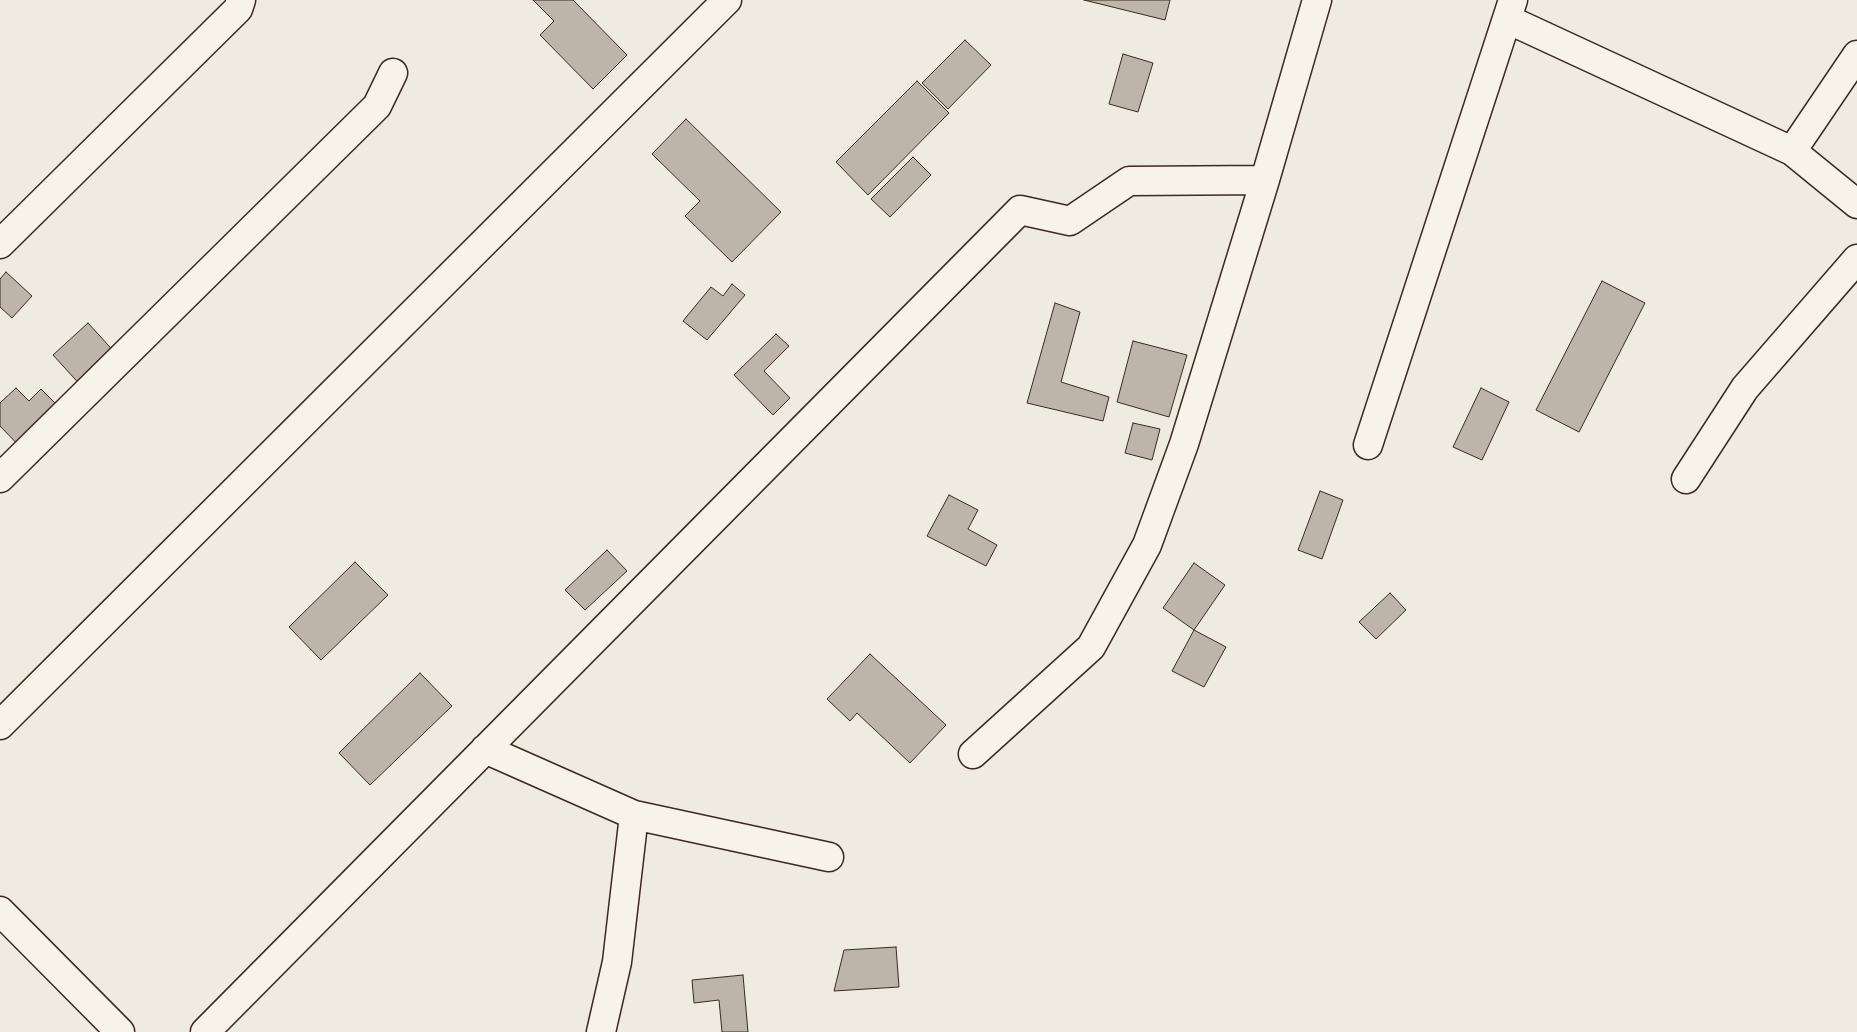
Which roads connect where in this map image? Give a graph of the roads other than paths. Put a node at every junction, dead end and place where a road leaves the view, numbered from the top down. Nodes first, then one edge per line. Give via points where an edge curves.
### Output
1 (241, 0) edge
2 (727, 0) edge
3 (1317, 0) edge
4 (1510, 10) edge
5 (1857, 56) edge
6 (393, 73) dead end
7 (1792, 151) junction
8 (1265, 180) junction
9 (1857, 204) edge
10 (0, 244) edge
11 (1857, 259) edge
12 (1368, 445) dead end
13 (0, 478) edge
14 (1686, 479) dead end
15 (0, 725) edge
16 (486, 749) junction
17 (973, 754) dead end
18 (634, 815) junction
19 (829, 857) dead end
20 (0, 911) edge
21 (120, 1032) edge
22 (205, 1032) edge
23 (601, 1032) edge

1 - 10 street via 238,10
2 - 15 street
3 - 8 street
4 - 7 street
4 - 12 street
5 - 7 street
6 - 13 street via 377,106
7 - 9 street
8 - 16 street via 1129,181 1070,221 1020,210
8 - 17 street via 1184,444 1147,545 1091,647
11 - 14 street via 1745,388
16 - 18 street
16 - 22 street
18 - 19 street
18 - 23 street via 617,962
20 - 21 street

